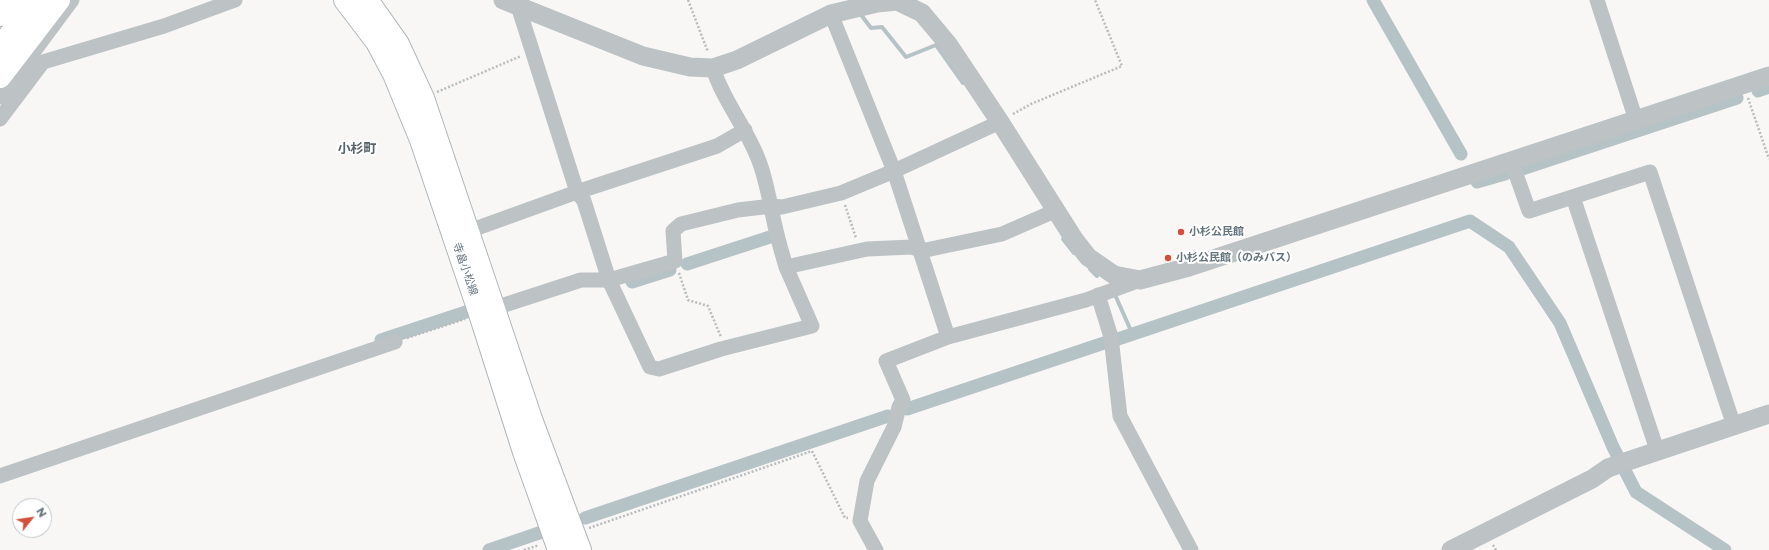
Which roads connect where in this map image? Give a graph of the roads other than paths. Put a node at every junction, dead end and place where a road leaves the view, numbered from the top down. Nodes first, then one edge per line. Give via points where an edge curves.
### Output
1 (11, 0) edge
2 (36, 0) edge
3 (59, 0) edge
4 (72, 0) edge
5 (235, 0) edge
6 (345, 0) edge
7 (367, 0) edge
8 (1597, 0) edge
9 (511, 3) edge
10 (922, 6) edge
11 (831, 14) junction
12 (0, 15) edge
13 (0, 48) edge
14 (713, 68) junction
15 (0, 76) edge
16 (1769, 76) edge
17 (0, 97) edge
18 (0, 119) edge
19 (1636, 120) junction
20 (1000, 122) junction
21 (745, 130) junction
22 (1511, 160) junction
23 (894, 171) junction
24 (577, 192) junction
25 (1573, 197) junction
26 (772, 206) junction
27 (1057, 210) junction
28 (469, 231) junction
29 (921, 251) junction
30 (786, 267) junction
31 (609, 280) junction
32 (1140, 280) junction
33 (1098, 295) junction
34 (488, 311) junction
35 (948, 336) junction
36 (395, 342) road end
37 (1769, 414) edge
38 (1734, 426) junction
39 (1657, 450) junction
40 (0, 476) edge
41 (577, 542) edge
42 (559, 550) edge
43 (876, 550) edge
44 (1191, 550) edge
45 (1451, 550) edge

1 - 12 main road
2 - 13 main road
3 - 15 main road
4 - 17 street
5 - 18 street via 164,26 43,62
6 - 34 main road, 寺畠小松線 via 377,42 394,74
7 - 28 main road, 寺畠小松線 via 398,44 423,98
8 - 19 street
9 - 14 street via 643,56 690,67
9 - 24 street via 532,51
10 - 11 street via 897,1
10 - 20 street
11 - 14 street via 736,60
11 - 23 street
14 - 21 street via 717,82
16 - 19 street
19 - 22 street
20 - 23 street
20 - 27 street
21 - 24 street via 717,146
21 - 26 street via 759,161
22 - 25 street via 1529,211
22 - 32 street via 1189,267
23 - 26 street via 841,193
23 - 29 street
24 - 28 street
24 - 31 street via 584,202
25 - 38 street via 1650,172
25 - 39 street
26 - 30 street
26 - 31 street via 738,210 681,224 673,231 675,261
27 - 29 street via 1002,234
27 - 32 street via 1088,257 1114,275
28 - 34 main road, 寺畠小松線
29 - 30 street via 912,247 867,249
29 - 35 street
30 - 31 street via 812,326 726,348 659,369 650,368
31 - 34 street via 581,280
32 - 33 street
33 - 35 street
33 - 44 street via 1111,337 1120,416
34 - 41 main road, 寺畠小松線
34 - 42 main road, 寺畠小松線 via 524,452
35 - 43 street via 886,362 903,400 894,427 867,481 860,520
36 - 40 street
37 - 38 street
38 - 39 street
39 - 45 street via 1620,463

